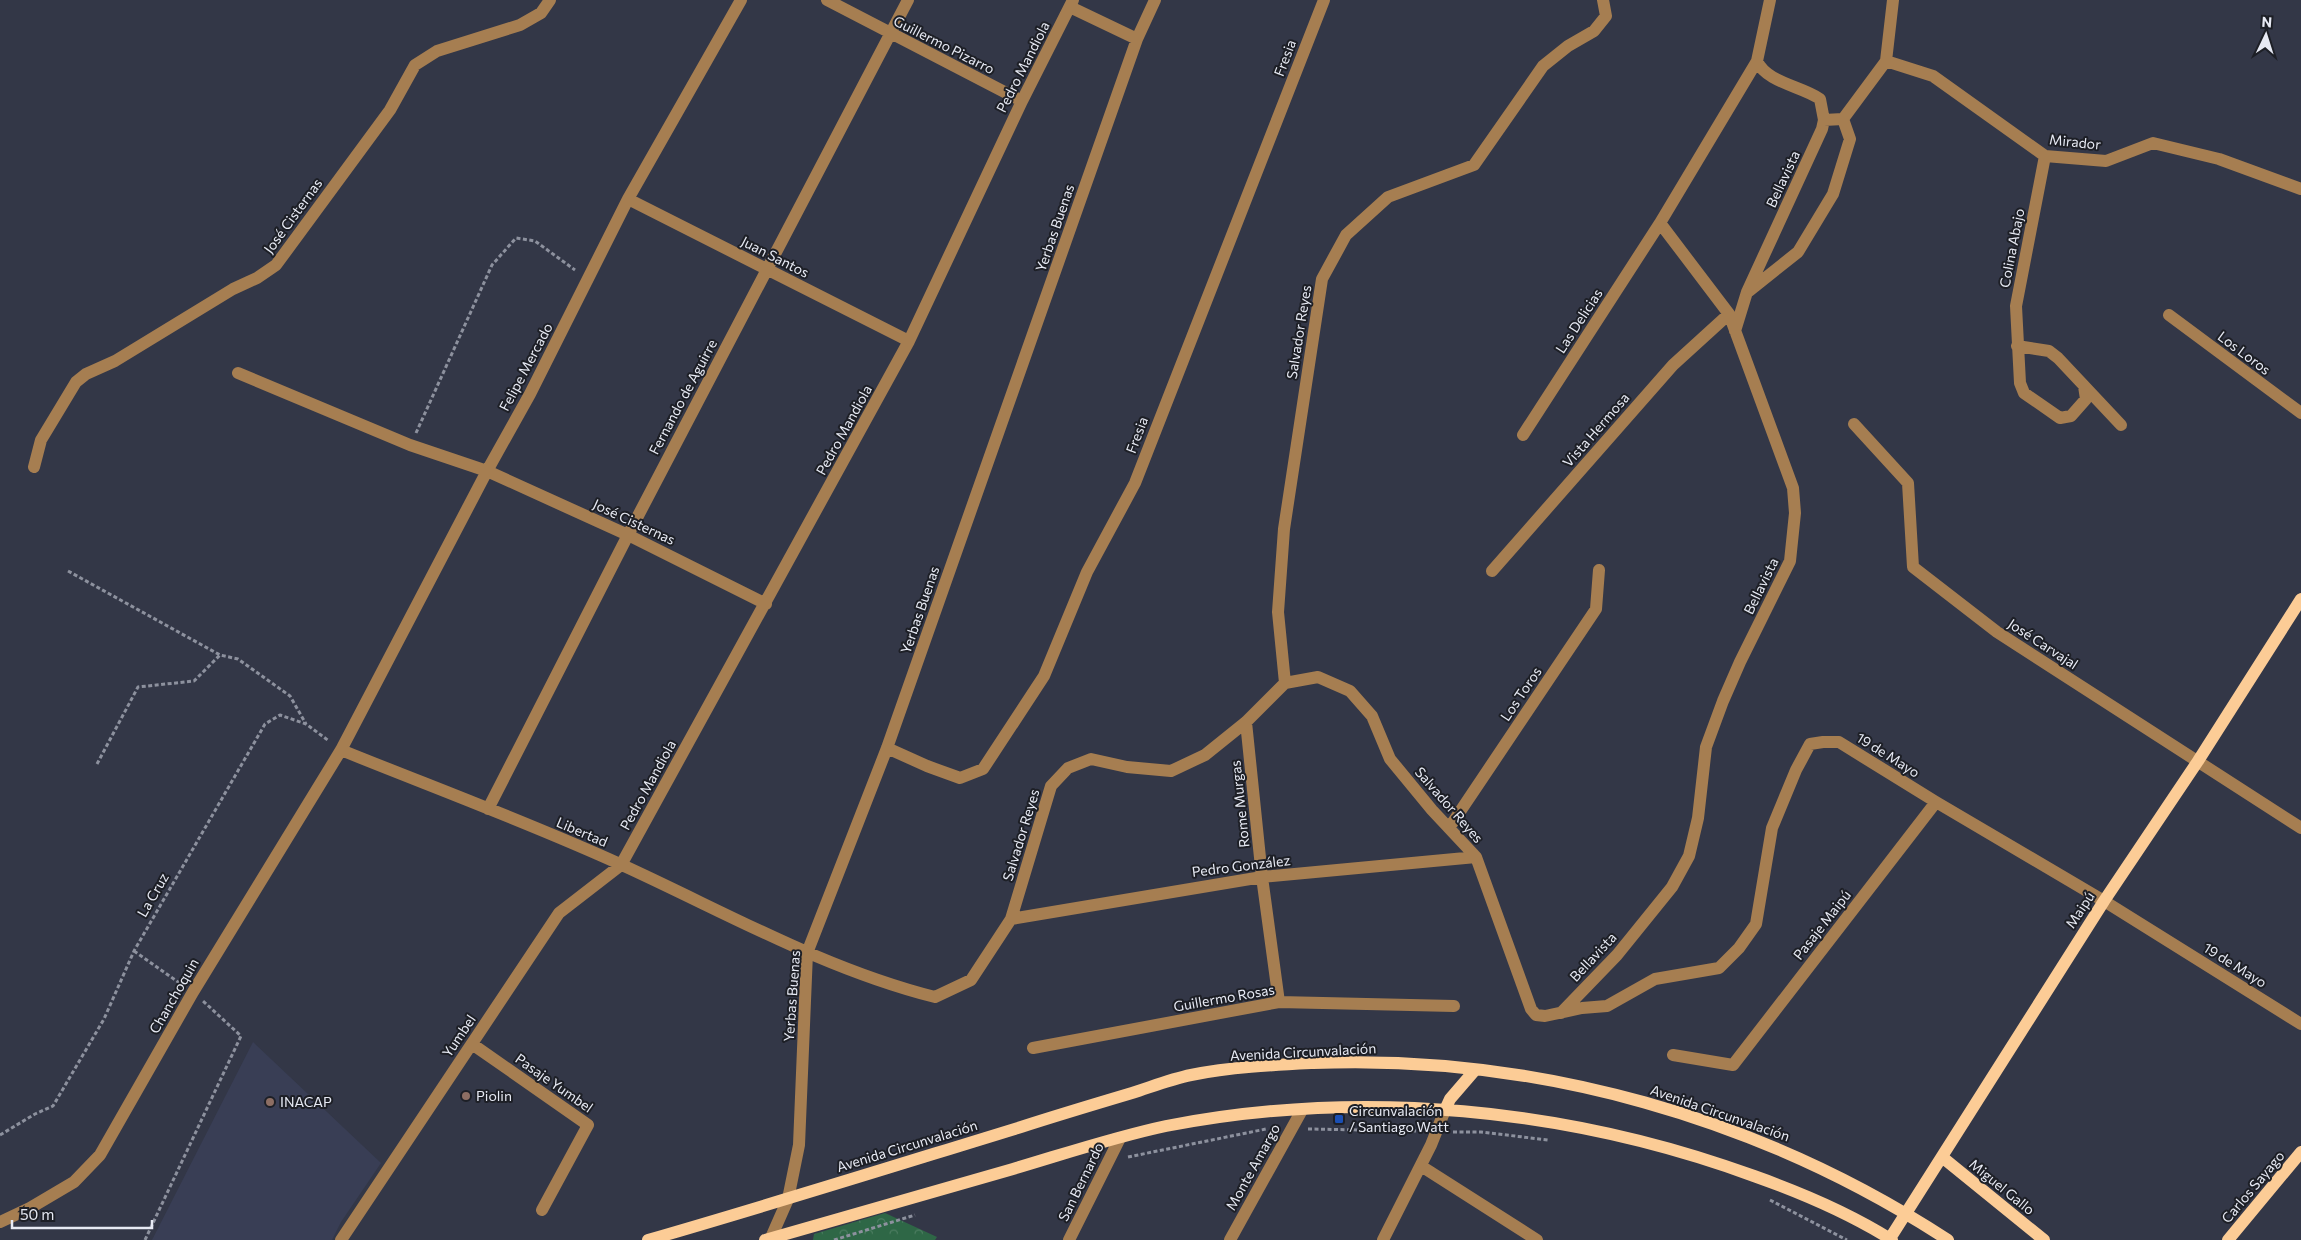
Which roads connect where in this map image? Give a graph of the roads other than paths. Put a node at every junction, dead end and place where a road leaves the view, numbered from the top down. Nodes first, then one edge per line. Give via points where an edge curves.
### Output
1 (550, 0) edge
2 (741, 0) edge
3 (827, 0) edge
4 (908, 0) edge
5 (1155, 0) edge
6 (1324, 0) edge
7 (1603, 0) edge
8 (1770, 0) edge
9 (1892, 0) edge
10 (1072, 3) edge
11 (890, 34) junction
12 (1137, 39) junction
13 (1758, 61) junction
14 (1886, 61) junction
15 (1022, 101) junction
16 (1842, 118) junction
17 (1824, 120) junction
18 (2045, 156) junction
19 (2301, 189) edge
20 (628, 198) junction
21 (1660, 223) junction
22 (767, 270) junction
23 (1747, 292) junction
24 (1729, 314) junction
25 (2169, 315) dead end
26 (1735, 330) junction
27 (909, 341) junction
28 (2017, 346) junction
29 (238, 373) dead end
30 (2084, 386) junction
31 (2301, 413) edge
32 (1854, 424) dead end
33 (2121, 425) dead end
34 (1523, 435) dead end
35 (34, 468) dead end
36 (487, 471) junction
37 (628, 535) junction
38 (1599, 570) dead end
39 (1492, 571) dead end
40 (2301, 599) edge
41 (766, 604) junction
42 (1285, 683) junction
43 (1246, 722) junction
44 (887, 748) junction
45 (341, 750) junction
46 (2198, 761) junction
47 (1936, 802) junction
48 (488, 810) junction
49 (1449, 828) junction
50 (2301, 828) edge
51 (1476, 857) junction
52 (621, 864) junction
53 (1262, 877) junction
54 (2104, 901) junction
55 (1011, 919) junction
56 (807, 953) junction
57 (1279, 1002) junction
58 (1454, 1006) dead end
59 (1561, 1013) junction
60 (2301, 1024) edge
61 (472, 1044) junction
62 (1033, 1048) dead end
63 (1673, 1055) dead end
64 (1475, 1070) junction
65 (1302, 1110) junction
66 (1445, 1110) junction
67 (1120, 1138) junction
68 (2301, 1152) edge
69 (1942, 1157) junction
70 (1420, 1166) junction
71 (788, 1199) junction
72 (542, 1210) dead end
73 (1906, 1214) junction
74 (0, 1222) edge
75 (341, 1240) edge
76 (648, 1240) edge
77 (770, 1240) edge
78 (1070, 1240) edge
79 (1230, 1240) edge
80 (1383, 1240) edge
81 (1537, 1240) edge
82 (1890, 1240) edge
83 (1948, 1240) edge
84 (2044, 1240) edge
85 (2228, 1240) edge

1 - 35 street, José Cisternas via 541,12 520,25 437,51 415,65 390,110 276,265 76,382 41,440
2 - 20 street, Felipe Mercado
3 - 11 street, Guillermo Pizarro
4 - 11 street, Fernando de Aguirre
5 - 12 street, Yerbas Buenas
6 - 44 street, Fresia via 1135,483 1087,572 1044,676 983,769 960,778
7 - 42 street, Salvador Reyes via 1606,16 1594,31 1543,66 1474,165 1388,197 1346,235 1322,279 1284,529 1278,612
8 - 13 street, Las Delicias
9 - 14 street
10 - 12 street
10 - 15 street, Pedro Mandiola
11 - 15 street, Guillermo Pizarro
11 - 22 street, Fernando de Aguirre
12 - 44 street, Yerbas Buenas
13 - 17 street via 1767,73 1820,99
13 - 21 street, Las Delicias
14 - 16 street
14 - 18 street, Mirador via 1933,76
15 - 27 street, Pedro Mandiola
16 - 17 street
16 - 23 street via 1850,139 1833,194 1798,252
17 - 23 street, Bellavista
18 - 19 street, Mirador via 2106,161 2154,143 2218,160
18 - 28 street, Colina Abajo via 2016,306
20 - 22 street, Juan Santos
20 - 36 street, Felipe Mercado via 530,394
21 - 24 street
21 - 34 street, Las Delicias
22 - 27 street, Juan Santos
22 - 37 street, Fernando de Aguirre
23 - 26 street, Bellavista
24 - 26 street
24 - 39 street, Vista Hermosa via 1673,365
25 - 31 street, Los Loros
26 - 59 street, Bellavista via 1793,488 1796,513 1790,561 1722,701 1706,746 1698,818 1688,856 1672,887 1617,955
27 - 41 street, Pedro Mandiola
28 - 30 street via 2049,351
28 - 30 street, Colina Abajo via 2024,393 2060,418 2071,416 2086,399
29 - 36 street, José Cisternas via 410,445
30 - 33 street
32 - 46 street, José Carvajal via 1908,483 1913,567 1997,632
36 - 37 street, José Cisternas
36 - 45 street, Felipe Mercado
37 - 41 street, José Cisternas
37 - 48 street, Fernando de Aguirre
38 - 49 street, Los Toros via 1596,609
40 - 46 main road, Maipú
41 - 52 street, Pedro Mandiola
42 - 43 street, Salvador Reyes
42 - 49 street, Salvador Reyes via 1318,677 1350,691 1372,716 1390,759
43 - 53 street, Rome Murgas
43 - 55 street, Salvador Reyes via 1205,755 1172,770 1127,767 1091,759 1068,768 1051,786
44 - 56 street, Yerbas Buenas
45 - 48 street, Libertad
45 - 74 street, Chanchoquin via 193,992 100,1155 74,1182
46 - 50 street, José Carvajal
46 - 54 main road, Maipú
47 - 54 street, 19 de Mayo
47 - 59 street, 19 de Mayo via 1839,742 1810,744 1772,828 1756,924 1739,948 1719,968 1655,979 1607,1006
47 - 63 street, Pasaje Maipú via 1733,1066
48 - 52 street, Libertad
49 - 51 street, Salvador Reyes
51 - 53 street, Pedro González
51 - 59 street, Salvador Reyes via 1531,1009 1536,1015
52 - 56 street, Libertad
52 - 61 street, Yumbel via 559,913
53 - 55 street, Pedro González
53 - 57 street, Rome Murgas
54 - 60 street, 19 de Mayo
54 - 69 main road, Maipú
55 - 56 street, Salvador Reyes via 972,980 935,997 891,986
56 - 71 street, Yerbas Buenas via 799,1146
57 - 58 street, Guillermo Rosas
57 - 62 street, Guillermo Rosas
61 - 72 street, Pasaje Yumbel via 588,1125
61 - 75 street, Yumbel
64 - 66 main road via 1450,1099
64 - 71 main road, Avenida Circunvalación via 1428,1065 1332,1063 1190,1075
64 - 73 main road, Avenida Circunvalación via 1585,1088 1689,1115 1790,1154
65 - 66 main road
65 - 67 main road via 1210,1119
65 - 79 street, Monte Amargo
66 - 70 street
66 - 82 main road via 1551,1122 1684,1153 1805,1196 1855,1219
67 - 77 main road
67 - 78 street, San Bernardo
68 - 85 main road, Carlos Sayago
69 - 73 main road, Maipú
69 - 84 main road, Miguel Gallo
70 - 80 street
70 - 81 street
71 - 76 main road, Avenida Circunvalación
71 - 77 street, Yerbas Buenas
73 - 82 main road, Maipú
73 - 83 main road, Avenida Circunvalación

